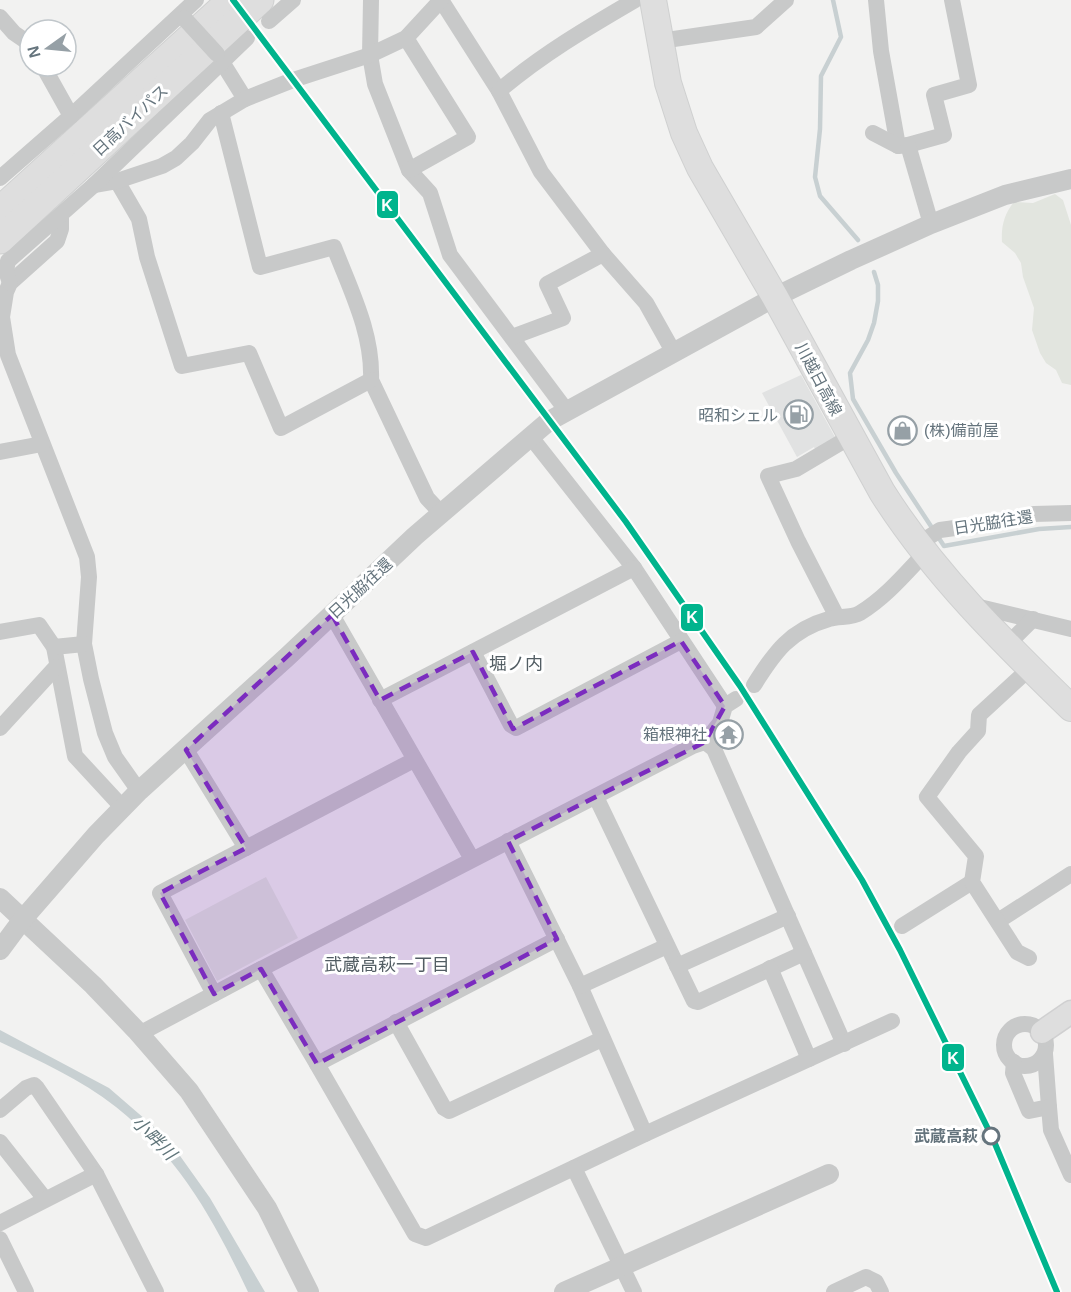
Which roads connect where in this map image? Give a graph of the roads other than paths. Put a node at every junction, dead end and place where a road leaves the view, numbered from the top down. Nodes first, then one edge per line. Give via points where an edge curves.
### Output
1 (195, 0) edge
2 (231, 0) edge
3 (293, 0) edge
4 (371, 0) edge
5 (441, 0) edge
6 (635, 0) edge
7 (653, 0) edge
8 (876, 0) edge
9 (951, 0) edge
10 (779, 3) edge
11 (264, 10) edge
12 (182, 16) junction
13 (0, 17) edge
14 (7, 35) edge
15 (247, 38) dead end
16 (406, 38) junction
17 (660, 41) junction
18 (370, 55) junction
19 (220, 57) junction
20 (50, 78) edge
21 (499, 91) junction
22 (245, 99) junction
23 (221, 113) junction
24 (71, 116) junction
25 (873, 133) dead end
26 (903, 145) junction
27 (409, 170) junction
28 (0, 178) edge
29 (1071, 179) edge
30 (117, 181) junction
31 (94, 185) junction
32 (0, 210) edge
33 (931, 224) junction
34 (0, 240) edge
35 (603, 254) junction
36 (775, 297) junction
37 (512, 337) junction
38 (674, 353) junction
39 (371, 380) junction
40 (566, 410) junction
41 (530, 436) junction
42 (850, 437) junction
43 (42, 444) junction
44 (0, 452) edge
45 (441, 513) junction
46 (1071, 513) edge
47 (928, 541) junction
48 (634, 568) junction
49 (970, 605) junction
50 (333, 615) junction
51 (837, 617) junction
52 (1033, 619) junction
53 (1071, 629) edge
54 (0, 632) edge
55 (681, 641) junction
56 (84, 644) junction
57 (1008, 644) junction
58 (54, 647) junction
59 (472, 652) junction
60 (56, 667) junction
61 (1030, 668) junction
62 (754, 685) dead end
63 (380, 700) junction
64 (1071, 708) edge
65 (0, 728) edge
66 (705, 742) junction
67 (186, 750) junction
68 (414, 760) junction
69 (139, 791) junction
70 (596, 797) junction
71 (123, 808) junction
72 (508, 841) junction
73 (246, 848) junction
74 (472, 859) junction
75 (1071, 874) edge
76 (972, 882) junction
77 (2, 901) edge
78 (788, 916) junction
79 (23, 919) junction
80 (998, 921) junction
81 (902, 926) dead end
82 (557, 939) junction
83 (667, 946) junction
84 (0, 950) edge
85 (804, 953) junction
86 (1029, 958) dead end
87 (677, 966) junction
88 (261, 969) junction
89 (770, 969) junction
90 (580, 987) junction
91 (213, 994) junction
92 (1071, 1012) edge
93 (892, 1021) dead end
94 (396, 1022) junction
95 (140, 1034) junction
96 (602, 1038) junction
97 (1043, 1043) junction
98 (844, 1044) junction
99 (809, 1059) junction
100 (1014, 1062) junction
101 (317, 1064) junction
102 (1049, 1107) junction
103 (0, 1110) edge
104 (645, 1134) junction
105 (0, 1142) edge
106 (574, 1168) junction
107 (96, 1173) junction
108 (829, 1174) dead end
109 (1071, 1175) edge
110 (45, 1199) junction
111 (0, 1223) edge
112 (0, 1239) edge
113 (622, 1266) junction
114 (26, 1292) edge
115 (156, 1292) edge
116 (309, 1292) edge
117 (564, 1292) edge
118 (634, 1292) edge
119 (834, 1292) edge
120 (882, 1292) edge

1 - 12 street
2 - 32 highway, 日高バイパス
3 - 11 street
4 - 18 street
5 - 16 street
5 - 21 street
6 - 21 street via 547,53
7 - 17 main road, 川越日高線
8 - 26 street via 881,51
9 - 26 street via 969,85 934,95 944,135
10 - 17 street via 756,27
11 - 34 highway, 日高バイパス
12 - 19 street, bridge
12 - 24 street
13 - 14 street
15 - 19 street
16 - 18 street
16 - 27 street via 468,137
17 - 36 main road, 川越日高線 via 684,133
18 - 22 street
18 - 27 street via 375,84
19 - 22 street
19 - 31 street
20 - 24 street
21 - 35 street via 541,172
22 - 23 street
23 - 30 street via 176,158
23 - 39 street via 260,267 334,247 360,313 372,359
24 - 28 street
25 - 26 street
26 - 33 street
27 - 37 street via 430,193 450,255
29 - 33 street, 日光脇往還 via 1005,195
30 - 31 street
30 - 39 street via 139,219 182,366 249,353 281,428
31 - 43 street via 8,261 10,283 2,317 8,355
33 - 36 street, 日光脇往還
35 - 37 street via 547,284 562,318
35 - 38 street via 646,303
36 - 38 street, 日光脇往還
36 - 42 main road, 川越日高線 via 842,411
37 - 40 street
38 - 40 street, 日光脇往還
39 - 45 street via 427,498
40 - 41 street, 日光脇往還
41 - 45 street, 日光脇往還
41 - 48 street
42 - 47 main road, 川越日高線 via 894,511
42 - 51 street via 796,470 768,476
43 - 44 street
43 - 56 street via 87,557
45 - 50 street, 日光脇往還
46 - 47 street, 日光脇往還 via 1034,514
47 - 49 main road, 川越日高線
47 - 51 street via 902,580 858,615
48 - 55 street
48 - 59 street
49 - 52 street
49 - 57 main road, 川越日高線
50 - 63 street
50 - 67 street, 日光脇往還
51 - 62 street via 815,623 790,638 771,657
52 - 53 street
52 - 57 street
54 - 58 street via 39,625
55 - 59 street via 516,728
55 - 66 street via 731,703
56 - 58 street
56 - 69 street via 105,733 115,757
57 - 61 main road, 川越日高線
58 - 60 street
59 - 63 street
60 - 65 street
60 - 71 street via 75,756
61 - 64 main road, 川越日高線
61 - 76 street via 979,715 978,731 927,797 976,856
63 - 68 street
66 - 70 street
66 - 78 street via 714,749
67 - 69 street, 日光脇往還
67 - 73 street
68 - 73 street
68 - 74 street
69 - 71 street, 日光脇往還
70 - 72 street
70 - 83 street
71 - 79 street, 日光脇往還
72 - 74 street
72 - 82 street
73 - 91 street via 160,892
74 - 88 street
75 - 80 street
76 - 80 street
76 - 81 street
77 - 79 street
78 - 85 street
78 - 87 street
79 - 84 street, 日光脇往還
79 - 95 street
80 - 86 street via 1017,952
82 - 90 street
82 - 94 street
83 - 87 street
83 - 90 street
85 - 89 street
85 - 98 street
87 - 89 street via 698,1002
88 - 91 street
88 - 101 street
89 - 99 street
90 - 96 street
91 - 95 street
92 - 97 main road
93 - 98 street
94 - 96 street via 449,1111
94 - 101 street
95 - 116 street via 189,1091 267,1208
96 - 104 street
97 - 100 street via 1036,1063
97 - 100 street via 1033,1025 1020,1025 1009,1032 1006,1052
97 - 102 street
98 - 99 street
99 - 104 street
100 - 102 street via 1013,1072 1029,1112
101 - 106 street via 415,1234 426,1238
102 - 109 street via 1051,1130
103 - 107 street via 34,1085
104 - 106 street
105 - 110 street
106 - 113 street
107 - 110 street
107 - 115 street
108 - 113 street
110 - 111 street
112 - 114 street
113 - 117 street
113 - 118 street
119 - 120 street via 866,1277 876,1282

